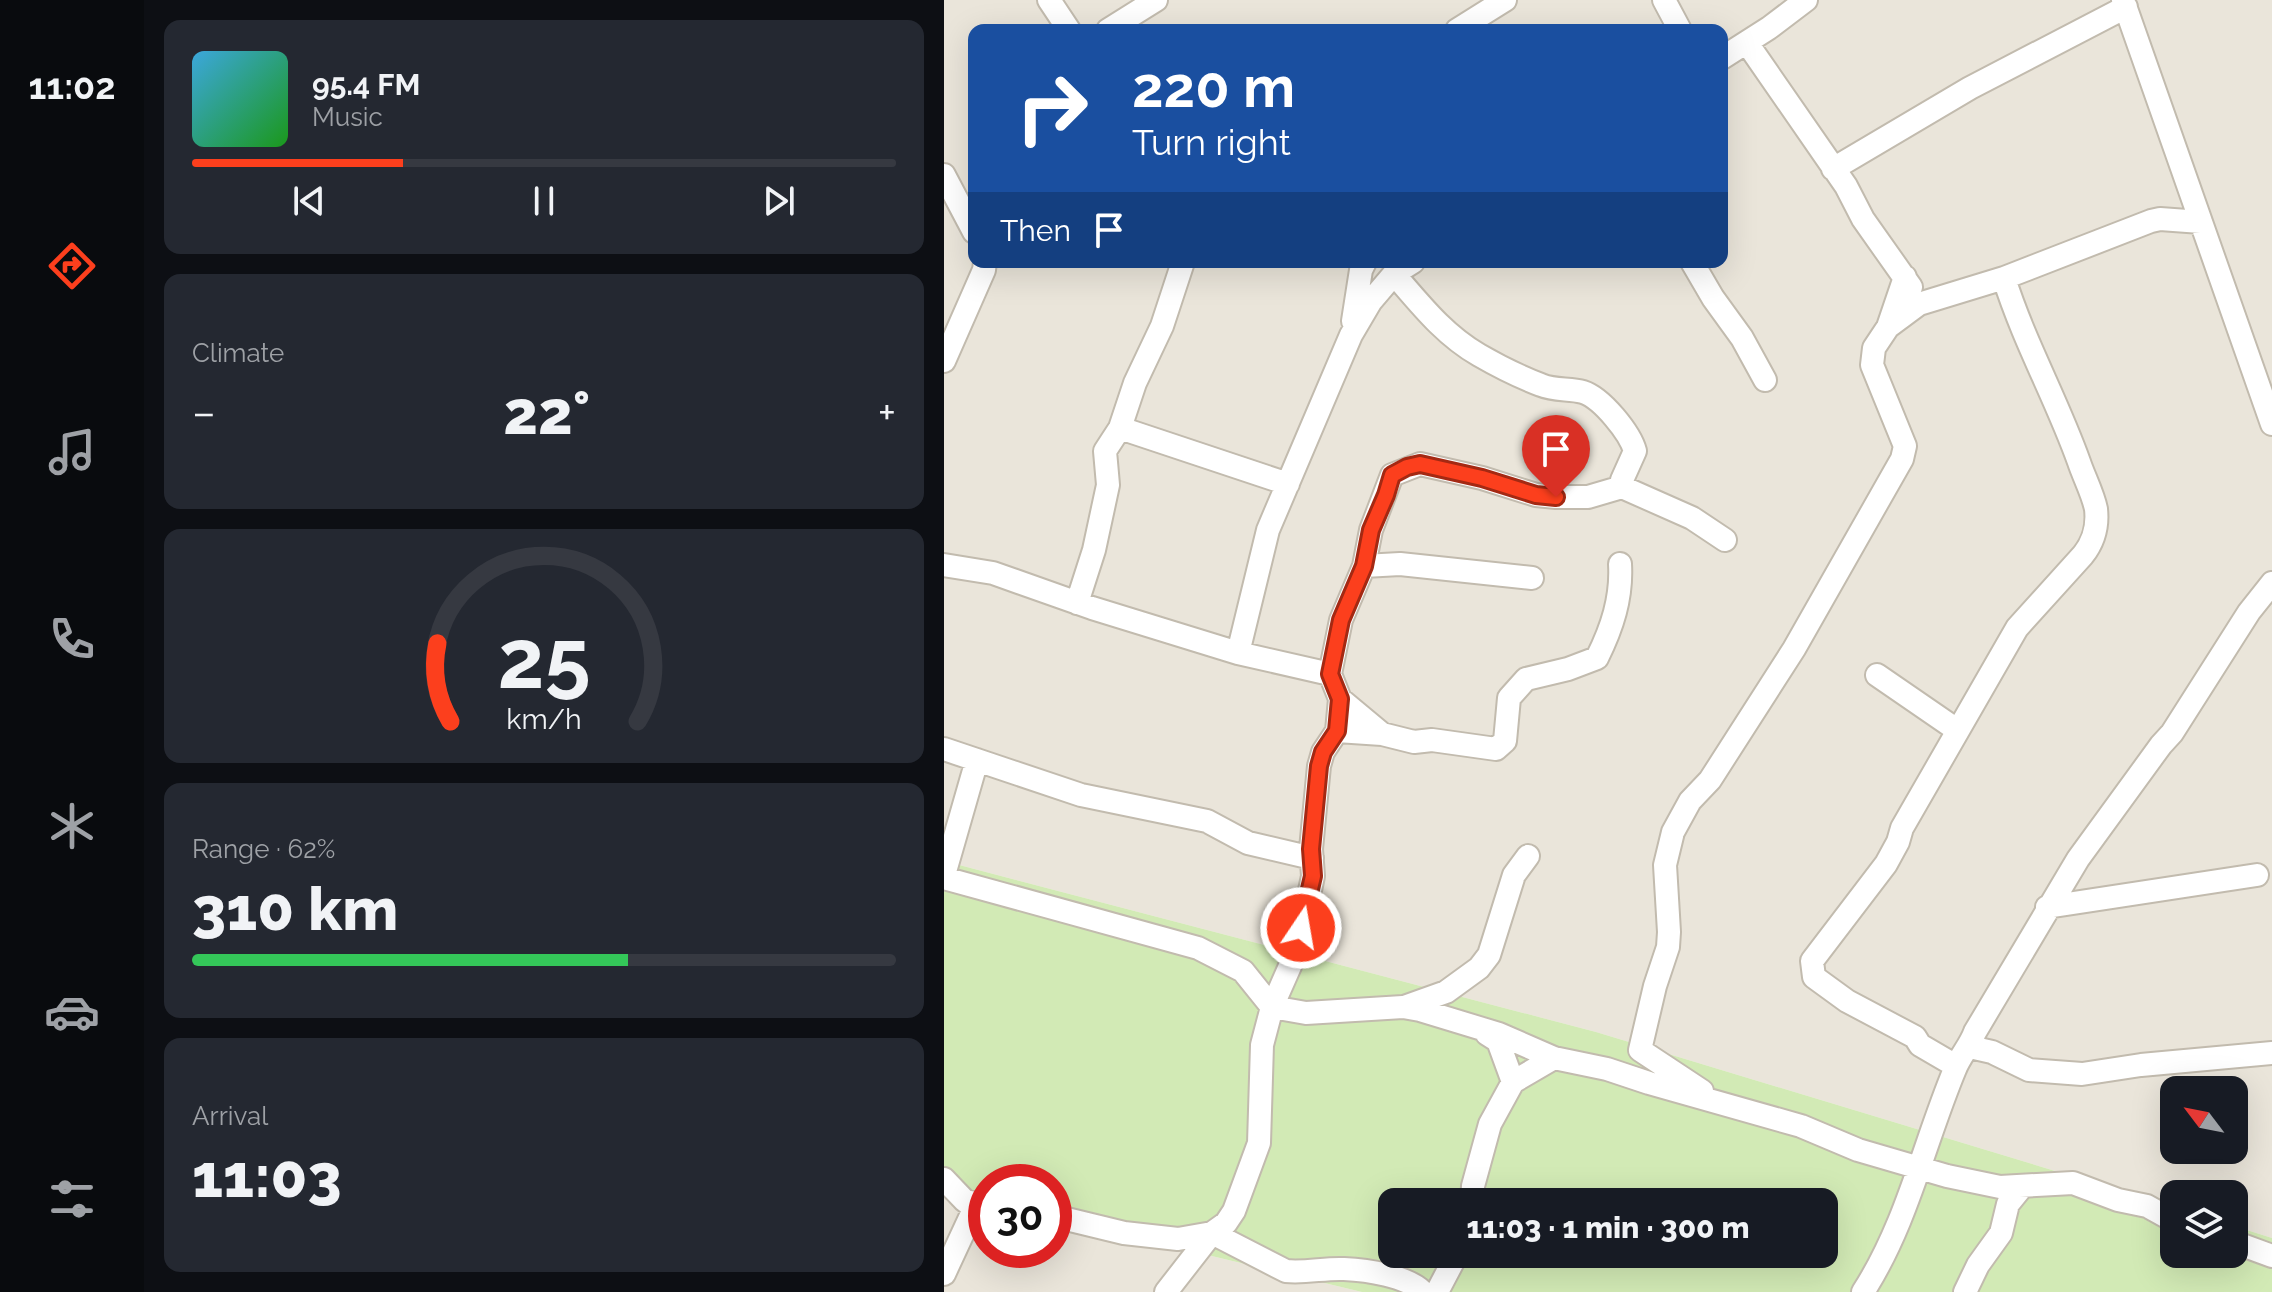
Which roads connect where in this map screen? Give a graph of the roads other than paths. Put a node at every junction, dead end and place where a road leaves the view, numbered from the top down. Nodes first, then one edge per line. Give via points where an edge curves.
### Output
1 (1049, 0) edge
2 (1156, 0) edge
3 (1505, 0) edge
4 (1664, 0) edge
5 (1806, 0) edge
6 (2124, 4) edge
7 (1476, 16) edge
8 (1065, 24) edge
9 (1118, 24) edge
10 (1677, 24) edge
11 (1747, 43) junction
12 (1728, 54) edge
13 (1833, 169) junction
14 (944, 175) edge
15 (968, 221) edge
16 (2201, 222) junction
17 (984, 268) edge
18 (1181, 268) edge
19 (1362, 268) edge
20 (1404, 268) edge
21 (1696, 268) edge
22 (1905, 277) junction
23 (2004, 278) junction
24 (1919, 304) junction
25 (1888, 327) junction
26 (1351, 335) junction
27 (944, 361) edge
28 (1765, 380) dead end
29 (2267, 396) edge
30 (2272, 424) edge
31 (1120, 428) junction
32 (1288, 484) junction
33 (1622, 487) junction
34 (1725, 540) dead end
35 (1620, 564) dead end
36 (944, 565) edge
37 (1364, 566) junction
38 (1532, 578) dead end
39 (2272, 583) edge
40 (1077, 603) junction
41 (1238, 653) junction
42 (1330, 674) junction
43 (1877, 675) dead end
44 (1340, 699) junction
45 (1957, 730) junction
46 (1337, 731) junction
47 (1382, 734) junction
48 (944, 749) edge
49 (977, 760) junction
50 (1528, 856) dead end
51 (1312, 858) junction
52 (2257, 875) dead end
53 (944, 876) edge
54 (2047, 907) junction
55 (1272, 1007) junction
56 (1403, 1007) junction
57 (1482, 1031) junction
58 (1970, 1047) junction
59 (1640, 1050) junction
60 (2272, 1053) edge
61 (1554, 1058) junction
62 (1956, 1066) junction
63 (1607, 1069) junction
64 (1513, 1082) junction
65 (1720, 1102) junction
66 (1921, 1167) junction
67 (944, 1179) edge
68 (1473, 1188) edge
69 (2009, 1193) junction
70 (968, 1202) edge
71 (2160, 1213) edge
72 (1072, 1221) edge
73 (968, 1229) edge
74 (1212, 1233) junction
75 (1178, 1239) junction
76 (2248, 1247) edge
77 (2272, 1256) edge
78 (1190, 1260) junction
79 (1450, 1268) edge
80 (944, 1274) edge
81 (1166, 1292) edge
82 (1423, 1292) edge
83 (1437, 1292) edge
84 (1863, 1292) edge
85 (1965, 1292) edge

1 - 8 street
2 - 9 street
3 - 7 street
4 - 10 street
5 - 11 street
6 - 13 street
6 - 16 street
11 - 12 street
11 - 13 street
13 - 22 street
14 - 15 street
16 - 23 street via 2151,221
16 - 29 street
17 - 27 street
18 - 31 street
19 - 26 street
20 - 26 street via 1371,301
20 - 33 street via 1439,325 1461,344 1543,386 1591,395 1609,412 1635,451
21 - 28 street
22 - 24 street
22 - 25 street
23 - 24 street
23 - 45 street via 2063,417 2095,508 2096,530 2083,555 2017,628
24 - 25 street
25 - 59 street via 1874,348 1872,365 1905,446 1902,459 1794,649 1673,832 1665,865 1668,947
26 - 32 street
29 - 30 street
31 - 32 street
31 - 40 street via 1105,451 1108,485
32 - 41 street via 1268,530
33 - 34 street via 1692,518
33 - 37 street via 1588,497 1536,495 1420,464 1407,467 1392,475
35 - 47 street via 1613,625 1597,658 1526,679 1509,698 1505,741 1496,749
36 - 40 street via 993,573
37 - 38 street via 1400,564
37 - 42 street via 1341,620
39 - 54 street
40 - 41 street
41 - 42 street
42 - 44 street
43 - 45 street
44 - 46 street
44 - 47 street
45 - 62 street via 1886,864 1812,961 1814,977
46 - 47 street
46 - 51 street via 1319,766
48 - 49 street
49 - 51 street via 1081,795 1207,821 1248,843
49 - 53 street
50 - 56 street via 1514,875 1489,955 1479,968 1446,992
51 - 55 street via 1298,948
52 - 54 street
53 - 55 street via 1198,948 1243,971
54 - 58 street
55 - 56 street via 1306,1013
55 - 74 street via 1262,1045 1259,1143 1234,1211
56 - 57 street
57 - 61 street
57 - 64 street via 1498,1041
58 - 60 street via 2040,1073 2082,1074
58 - 62 street
59 - 63 street
59 - 65 street
61 - 63 street
61 - 64 street
62 - 66 street
63 - 65 street
64 - 68 street via 1490,1124
65 - 66 street
66 - 69 street
66 - 84 street
67 - 70 street
69 - 71 street via 2073,1183
69 - 85 street via 2001,1233
72 - 75 street
73 - 80 street
74 - 75 street
74 - 78 street
74 - 82 street via 1286,1271 1344,1269 1400,1279
75 - 78 street
76 - 77 street
78 - 81 street
79 - 83 street

